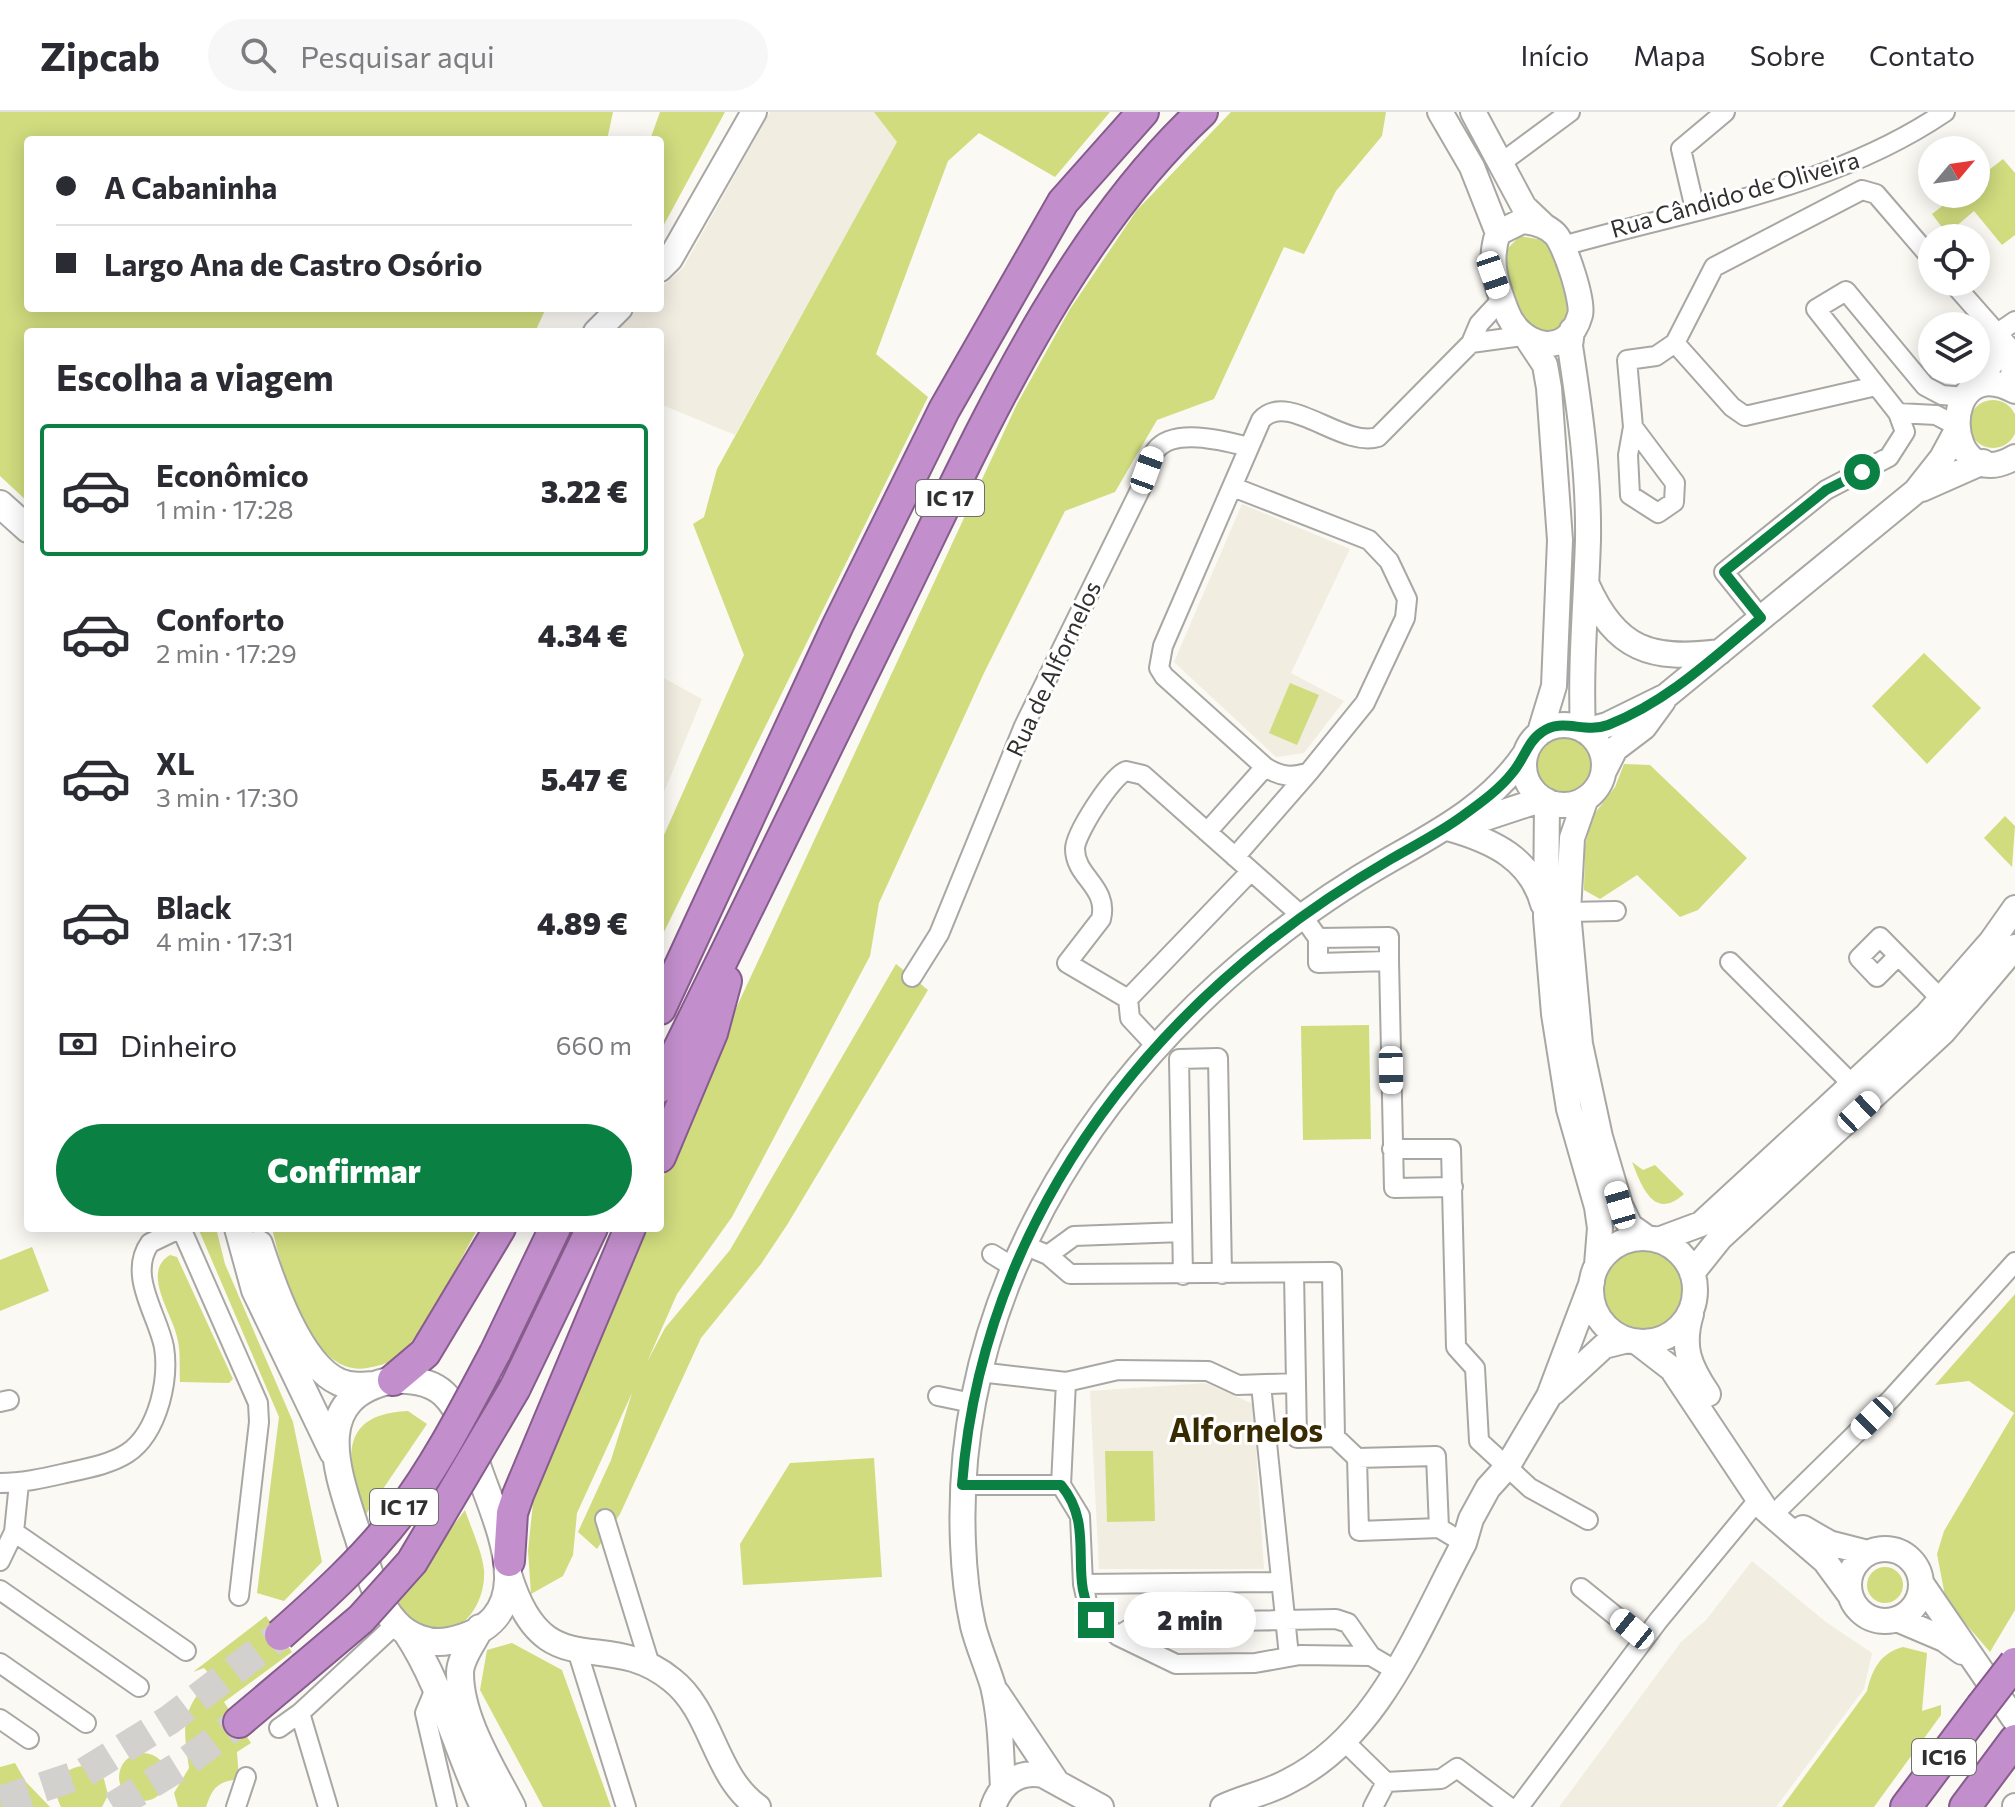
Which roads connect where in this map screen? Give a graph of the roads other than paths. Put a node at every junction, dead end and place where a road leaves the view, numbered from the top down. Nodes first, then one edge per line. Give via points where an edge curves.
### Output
1 (754, 112) edge
2 (1143, 112) edge
3 (1202, 112) edge
4 (1440, 112) edge
5 (1473, 112) edge
6 (1570, 112) edge
7 (1725, 112) edge
8 (1945, 112) edge
9 (1501, 163) junction
10 (1848, 164) junction
11 (1862, 190) junction
12 (1695, 209) junction
13 (1544, 226) junction
14 (1498, 233) junction
15 (1918, 243) edge
16 (1563, 246) junction
17 (664, 264) edge
18 (1964, 296) edge
19 (1502, 299) junction
20 (616, 312) edge
21 (2015, 321) edge
22 (600, 328) edge
23 (1572, 330) junction
24 (1996, 334) junction
25 (1525, 339) junction
26 (1471, 343) junction
27 (1675, 343) junction
28 (1876, 386) junction
29 (1925, 386) junction
30 (2012, 389) edge
31 (1972, 393) junction
32 (1898, 413) junction
33 (1920, 414) junction
34 (1633, 427) dead end
35 (1955, 428) junction
36 (1249, 447) junction
37 (2002, 464) edge
38 (1233, 487) junction
39 (1916, 491) junction
40 (0, 504) edge
41 (24, 525) edge
42 (1586, 582) junction
43 (1761, 618) junction
44 (1720, 652) junction
45 (1666, 696) junction
46 (1584, 730) junction
47 (1540, 732) junction
48 (1525, 754) junction
49 (1265, 767) junction
50 (1604, 771) junction
51 (1309, 772) junction
52 (1586, 798) junction
53 (1545, 800) junction
54 (1446, 831) junction
55 (1207, 832) junction
56 (1235, 857) junction
57 (1251, 871) junction
58 (713, 898) junction
59 (2015, 908) edge
60 (1616, 911) dead end
61 (744, 913) junction
62 (1557, 915) junction
63 (1303, 917) junction
64 (2015, 947) edge
65 (1898, 956) dead end
66 (664, 957) edge
67 (1730, 962) dead end
68 (912, 977) dead end
69 (1128, 999) junction
70 (664, 1001) edge
71 (1937, 1015) junction
72 (1166, 1049) junction
73 (664, 1079) edge
74 (1852, 1084) junction
75 (1834, 1118) junction
76 (664, 1147) edge
77 (1392, 1149) junction
78 (1453, 1187) junction
79 (173, 1232) edge
80 (183, 1232) edge
81 (239, 1232) edge
82 (256, 1232) edge
83 (498, 1232) edge
84 (553, 1232) edge
85 (590, 1232) edge
86 (628, 1232) edge
87 (1182, 1232) junction
88 (1652, 1239) junction
89 (1024, 1245) junction
90 (992, 1254) dead end
91 (1048, 1255) junction
92 (2015, 1262) edge
93 (1013, 1267) junction
94 (1294, 1273) junction
95 (1595, 1273) junction
96 (1692, 1273) junction
97 (1222, 1274) junction
98 (1183, 1275) junction
99 (1691, 1311) junction
100 (1632, 1341) junction
101 (979, 1372) junction
102 (1066, 1382) junction
103 (384, 1383) junction
104 (1296, 1383) junction
105 (1261, 1385) junction
106 (938, 1396) dead end
107 (1549, 1396) junction
108 (972, 1403) junction
109 (1335, 1437) junction
110 (333, 1452) junction
111 (1357, 1458) junction
112 (1507, 1467) junction
113 (10, 1483) edge
114 (962, 1485) junction
115 (1061, 1485) junction
116 (1770, 1503) junction
117 (605, 1519) dead end
118 (1588, 1520) dead end
119 (1439, 1528) junction
120 (14, 1532) junction
121 (1464, 1543) junction
122 (1868, 1553) junction
123 (0, 1561) edge
124 (509, 1568) junction
125 (1281, 1582) junction
126 (1921, 1583) junction
127 (1083, 1584) junction
128 (1581, 1588) dead end
129 (0, 1590) edge
130 (1850, 1595) junction
131 (239, 1596) dead end
132 (1897, 1619) junction
133 (1285, 1621) junction
134 (483, 1626) junction
135 (402, 1628) junction
136 (535, 1630) junction
137 (280, 1635) tunnel mouth
138 (1118, 1636) junction
139 (1644, 1639) junction
140 (577, 1650) junction
141 (186, 1651) dead end
142 (1289, 1656) junction
143 (1371, 1656) junction
144 (1973, 1661) junction
145 (0, 1663) edge
146 (2015, 1663) edge
147 (650, 1665) junction
148 (1395, 1670) junction
149 (993, 1686) junction
150 (139, 1687) dead end
151 (435, 1689) junction
152 (300, 1713) junction
153 (0, 1719) edge
154 (239, 1722) tunnel mouth
155 (86, 1723) dead end
156 (279, 1728) dead end
157 (2013, 1735) edge
158 (29, 1739) dead end
159 (1345, 1742) junction
160 (246, 1777) dead end
161 (1056, 1781) junction
162 (1386, 1782) junction
163 (998, 1797) edge
164 (1226, 1806) edge
165 (236, 1807) edge
166 (328, 1807) edge
167 (447, 1807) edge
168 (484, 1807) edge
169 (512, 1807) edge
170 (626, 1807) edge
171 (758, 1807) edge
172 (1101, 1807) edge
173 (1203, 1807) edge
174 (1373, 1807) edge
175 (1509, 1807) edge
176 (1519, 1807) edge
177 (1906, 1807) edge
178 (1965, 1807) edge

1 - 17 street
2 - 58 highway, IC 17 via 1063,202 944,410
3 - 61 highway, IC 17 via 1167,145 1081,255 992,413
4 - 14 street via 1476,175
5 - 9 street
6 - 9 street
7 - 12 street via 1681,149
8 - 10 street, Rua Cândido de Oliveira
9 - 13 street via 1524,207
10 - 11 street
10 - 12 street, Rua Cândido de Oliveira
11 - 15 street via 1876,194
11 - 27 street via 1714,267
12 - 16 street, Rua Cândido de Oliveira
13 - 14 street via 1522,221
13 - 16 street
14 - 19 street via 1492,262
16 - 23 street via 1581,305
18 - 24 street
19 - 25 street via 1510,321
19 - 26 street via 1479,324
20 - 22 street
21 - 24 street
23 - 25 street via 1552,342
23 - 42 street via 1586,455
24 - 30 street via 2012,350
24 - 31 street via 1994,364
25 - 26 street
25 - 47 street via 1545,365 1560,540 1554,686
26 - 36 street via 1378,437 1352,437 1278,410 1261,420
27 - 28 street via 1745,416
27 - 34 street via 1656,356 1627,360
28 - 29 street via 1816,309 1846,291
28 - 32 street
29 - 31 street via 1942,395
29 - 33 street via 1929,404
30 - 31 street
31 - 35 street
32 - 33 street
32 - 43 street via 1905,432 1889,457 1826,490 1724,572
33 - 35 street via 1936,415
35 - 37 street via 1965,451
35 - 39 street via 1942,458
36 - 38 street
36 - 68 street, Rua de Alfornelos via 1181,438 1164,443 1153,455 1024,726 939,934
37 - 39 street
38 - 49 street via 1163,646 1159,668
38 - 51 street via 1369,540 1389,561 1407,599 1405,618 1365,703
39 - 43 street
40 - 41 main road
42 - 44 street via 1608,625 1641,648
42 - 46 street
43 - 44 street
44 - 45 street
45 - 46 street via 1607,725
45 - 50 street via 1644,727 1615,749
46 - 47 street via 1561,725
46 - 50 street via 1600,748
47 - 48 street
48 - 53 street via 1527,779
48 - 54 street via 1512,773
49 - 51 street via 1287,777
49 - 55 street
50 - 52 street
51 - 56 street
52 - 53 street via 1567,805
52 - 62 street
53 - 54 street
53 - 62 street
54 - 62 street via 1492,843 1520,863
54 - 63 street via 1390,860
55 - 56 street
55 - 69 street via 1143,775 1126,771 1113,779 1075,849 1100,893 1103,910 1067,963
56 - 57 street
57 - 63 street
57 - 69 street
58 - 66 highway
58 - 70 highway, IC 17
59 - 71 street
60 - 62 street
61 - 73 highway, IC 17
61 - 76 highway via 712,1033
62 - 88 street via 1600,1137 1627,1222
62 - 95 street via 1558,1050 1599,1217
63 - 72 street via 1240,965
63 - 77 street via 1318,938 1389,937
64 - 71 street
65 - 71 street
67 - 74 street
69 - 72 street via 1130,1018
71 - 74 street
71 - 75 street
72 - 87 street
72 - 89 street via 1069,1157
72 - 97 street via 1218,1058
74 - 75 street
75 - 88 street via 1701,1224
75 - 96 street
77 - 78 street via 1451,1149
77 - 78 street via 1394,1188
78 - 112 street via 1456,1347 1475,1368 1479,1441
79 - 113 street via 150,1243 142,1264 142,1284 160,1329 165,1367 146,1436 137,1448 109,1463
80 - 131 street via 258,1403
81 - 110 main road via 255,1290
82 - 103 main road via 276,1291 316,1365 349,1386
83 - 103 highway via 425,1353
84 - 137 highway, IC 17, bridge via 445,1446 401,1512 349,1573
85 - 154 highway, IC 17, bridge via 515,1388 412,1562 361,1619
86 - 124 highway via 518,1495
87 - 91 street via 1074,1236
87 - 98 street
88 - 95 street via 1621,1243
88 - 96 street via 1679,1252
89 - 91 street
89 - 93 street
90 - 93 street
91 - 98 street via 1070,1274
92 - 116 street via 1891,1399
93 - 101 street
94 - 97 street
94 - 104 street
94 - 109 street via 1332,1272
95 - 100 street via 1595,1311 1614,1334
95 - 107 street
96 - 99 street
97 - 98 street
99 - 100 street via 1669,1336
99 - 116 street via 1685,1345 1692,1368
100 - 107 street via 1604,1346
100 - 116 street via 1672,1369
101 - 102 street
101 - 108 street
102 - 105 street via 1118,1370 1208,1371 1238,1385
102 - 115 street
103 - 110 main road via 346,1408 336,1427
103 - 124 main road via 429,1385 454,1405
104 - 105 street
104 - 109 street via 1297,1438
105 - 125 street
106 - 108 street
107 - 112 street
108 - 114 street
109 - 111 street
110 - 135 main road via 380,1600
111 - 119 street via 1436,1456
111 - 119 street via 1359,1531
112 - 118 street via 1530,1488
112 - 121 street via 1495,1505
113 - 120 street
114 - 115 street
114 - 149 street via 970,1607
115 - 127 street via 1080,1516
116 - 122 street via 1814,1535
116 - 130 street via 1784,1529 1825,1561
116 - 139 street
117 - 147 street
119 - 121 street
120 - 123 street
120 - 141 street
121 - 148 street
122 - 126 street via 1903,1553 1916,1566
122 - 130 street via 1854,1566
124 - 134 main road via 506,1597
124 - 136 street via 519,1607
125 - 127 street
125 - 133 street
126 - 132 street via 1918,1601
126 - 144 street
127 - 138 street via 1089,1611
128 - 139 street
129 - 150 street
130 - 132 street via 1868,1617
132 - 144 street via 1944,1639
133 - 138 street via 1139,1623
133 - 142 street
133 - 143 street via 1343,1621
134 - 135 main road via 448,1641 424,1640
134 - 136 street
134 - 169 main road via 460,1672 483,1751
135 - 151 main road via 424,1658
135 - 152 street
136 - 140 street
138 - 142 street via 1176,1664 1255,1663
139 - 176 street
140 - 147 street
140 - 170 street
142 - 143 street
143 - 148 street
144 - 157 street
145 - 155 street
146 - 177 highway, IC16, bridge
147 - 171 street via 674,1681 693,1704 718,1759
148 - 159 street
149 - 161 street
149 - 163 street via 1001,1736
151 - 167 street via 425,1713
151 - 168 main road
152 - 156 street
152 - 166 street
153 - 158 street
157 - 178 highway
159 - 162 street
159 - 164 street via 1287,1782
160 - 165 street
161 - 163 street via 1026,1773
161 - 172 street
162 - 174 street
162 - 175 street via 1441,1779 1457,1768
164 - 173 street

